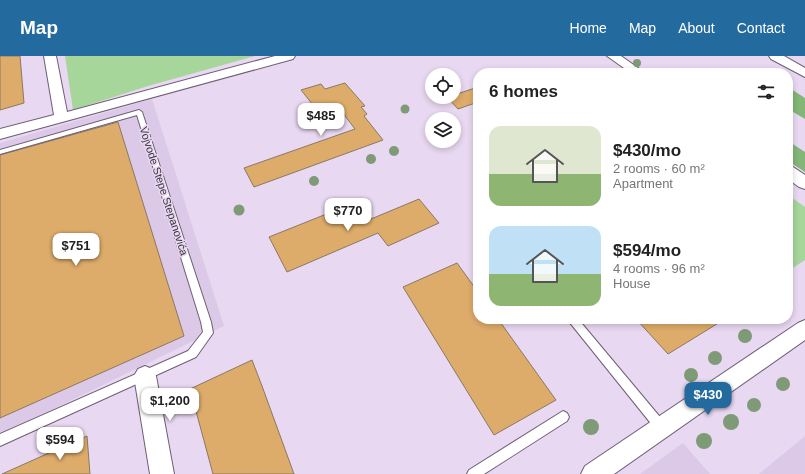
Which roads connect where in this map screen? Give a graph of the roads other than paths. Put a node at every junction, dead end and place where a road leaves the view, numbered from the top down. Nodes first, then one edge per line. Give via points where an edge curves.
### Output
1 (50, 56) edge
2 (289, 56) edge
3 (775, 56) edge
4 (614, 57) edge
5 (631, 68) edge
6 (805, 73) edge
7 (61, 118) junction
8 (0, 134) edge
9 (0, 152) edge
10 (793, 175) edge
11 (805, 183) edge
12 (576, 324) edge
13 (805, 329) edge
14 (145, 376) junction
15 (563, 417) dead end
16 (661, 427) junction
17 (0, 440) edge
18 (162, 474) edge
19 (473, 474) edge
20 (593, 474) edge

1 - 7 street
2 - 7 street
3 - 6 street
4 - 5 street
7 - 8 street
9 - 14 lane, Vojvode Stepe Stepanovića via 139,112 208,333 192,354
10 - 11 street
12 - 16 lane
13 - 16 street
14 - 17 lane
14 - 18 street
15 - 19 lane
16 - 20 street

